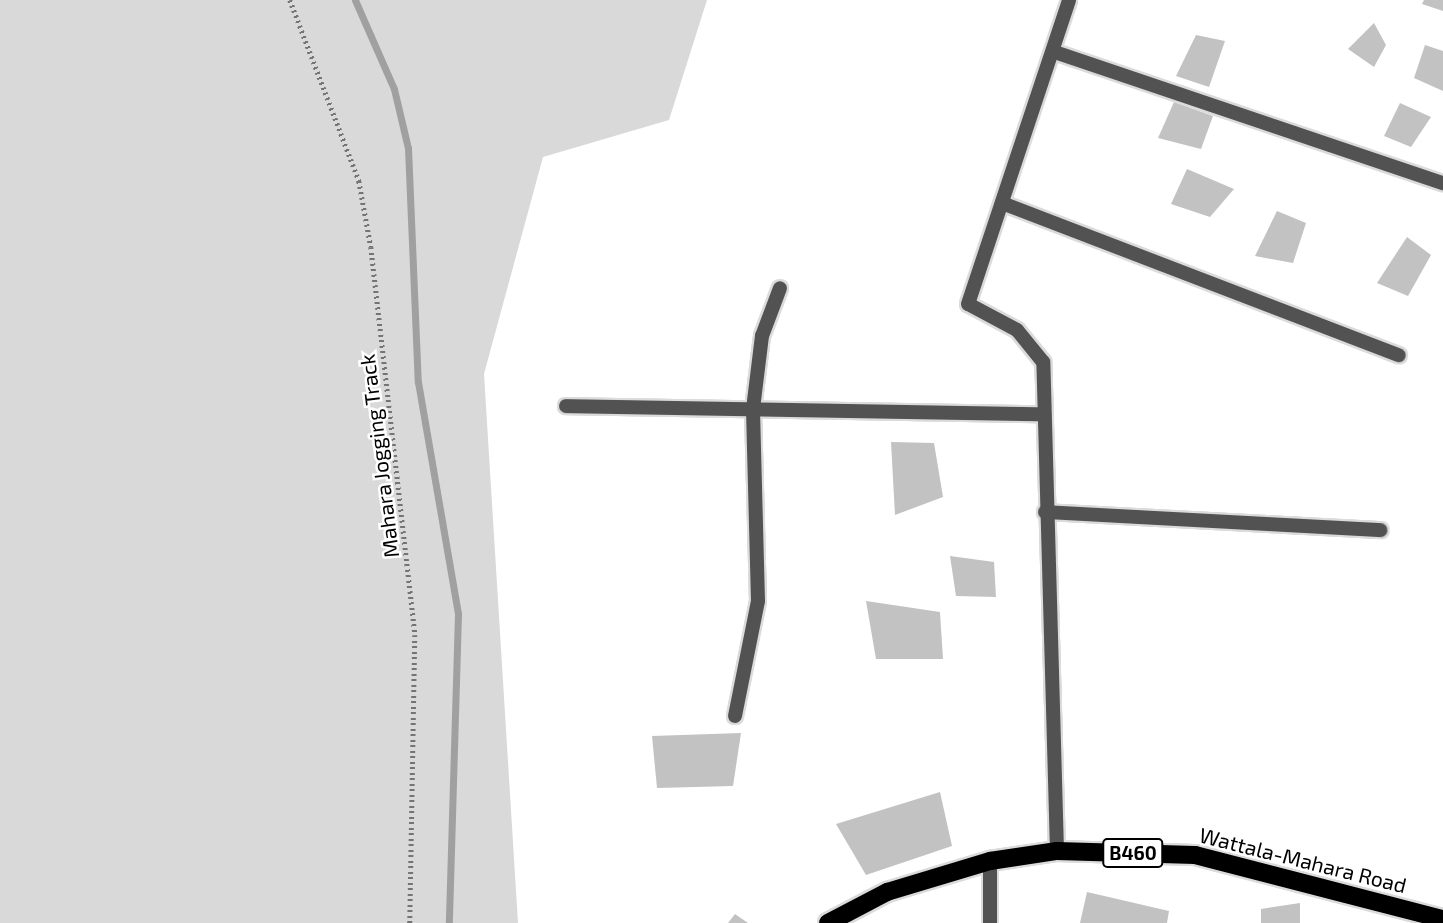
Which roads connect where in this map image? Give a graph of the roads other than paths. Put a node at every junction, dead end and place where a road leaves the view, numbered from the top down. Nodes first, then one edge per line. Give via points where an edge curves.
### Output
1 (1069, 0) edge
2 (1055, 52) junction
3 (1443, 183) edge
4 (1002, 203) junction
5 (780, 288) dead end
6 (1399, 355) dead end
7 (566, 405) dead end
8 (753, 409) junction
9 (1044, 414) junction
10 (1045, 512) junction
11 (1381, 530) dead end
12 (735, 716) dead end
13 (1057, 851) junction
14 (990, 861) junction
15 (1443, 919) edge
16 (828, 923) edge
17 (990, 923) edge

1 - 2 street
2 - 3 street
2 - 4 street
4 - 6 street
4 - 9 street via 968,304 1017,330 1043,362
5 - 8 street via 762,336
7 - 8 street
8 - 9 street
8 - 12 street via 758,601
9 - 10 street
10 - 11 street
10 - 13 street
13 - 14 main road, Wattala-Mahara Road / B460
13 - 15 main road, Wattala-Mahara Road / B460 via 1195,855
14 - 16 main road, Wattala-Mahara Road / B460 via 887,892
14 - 17 street

